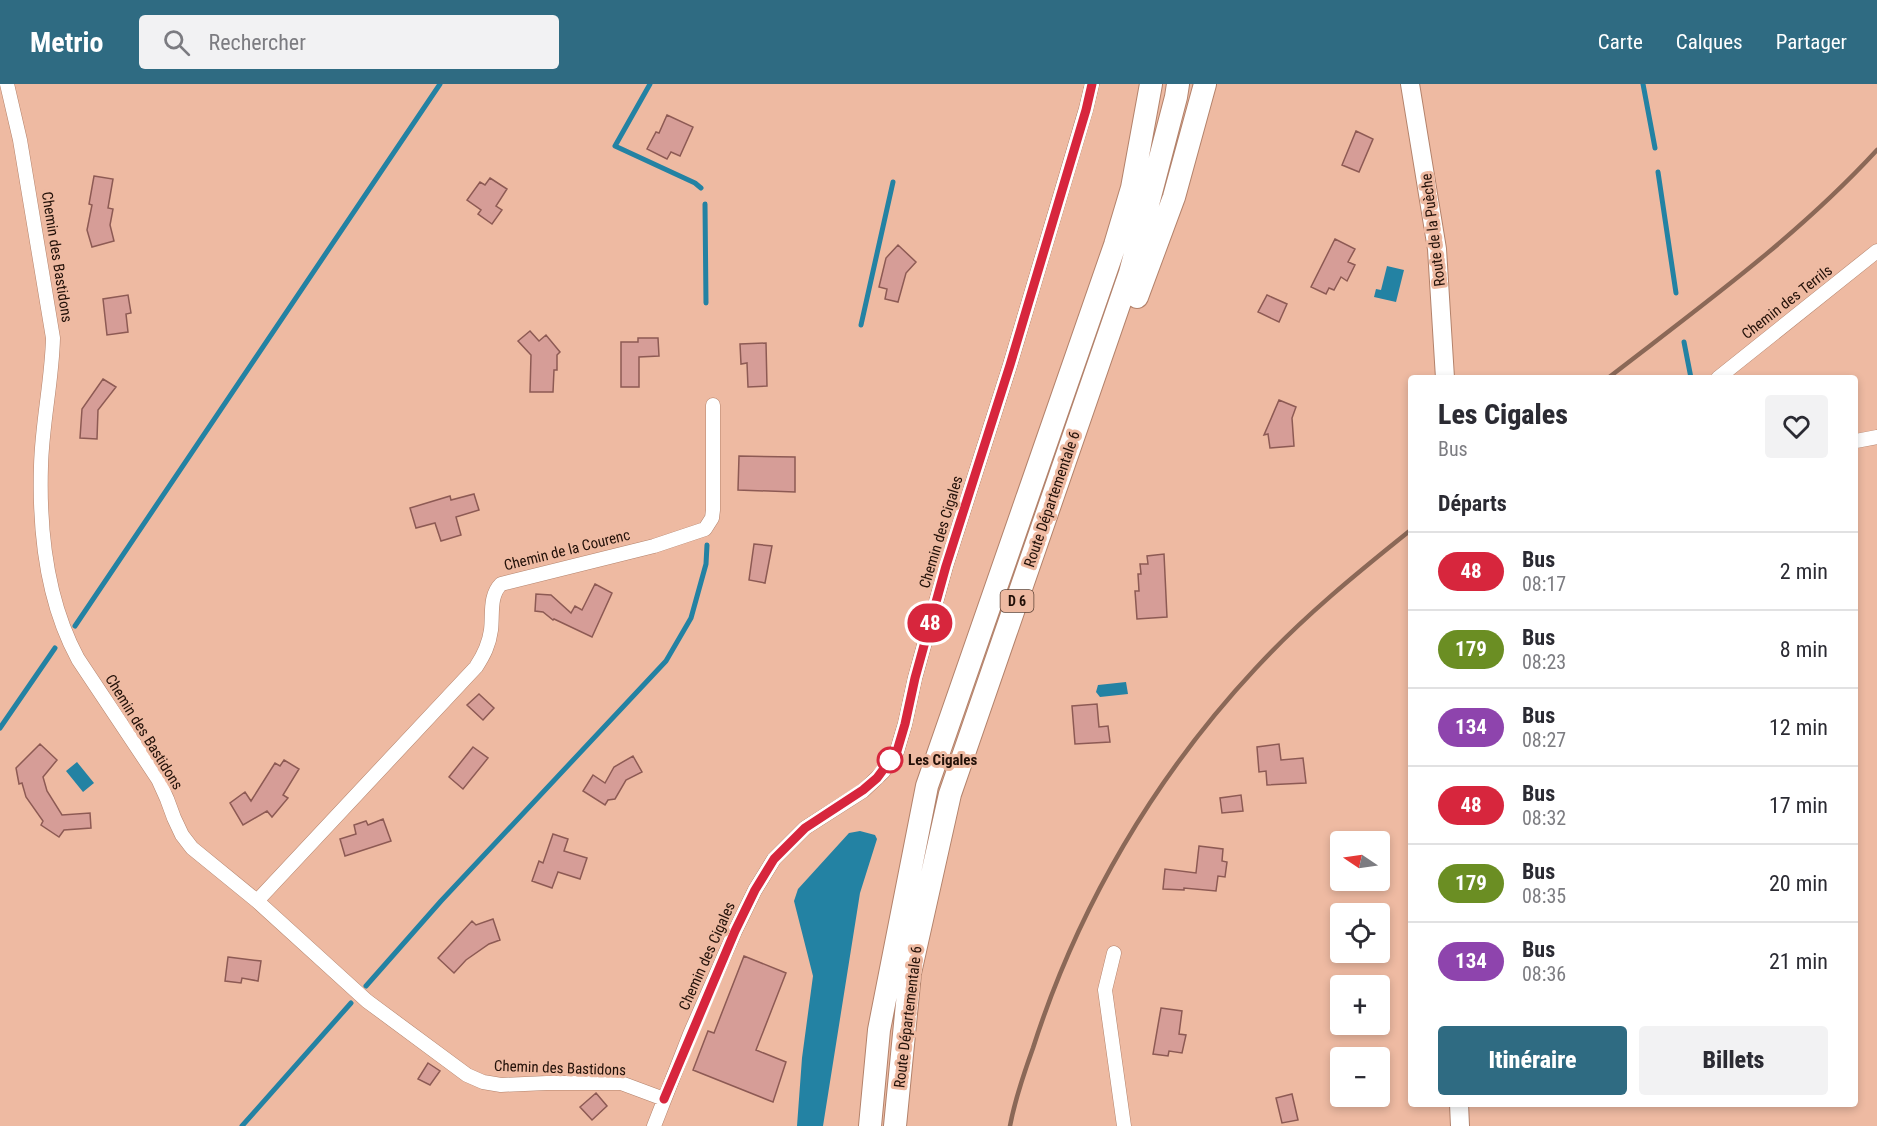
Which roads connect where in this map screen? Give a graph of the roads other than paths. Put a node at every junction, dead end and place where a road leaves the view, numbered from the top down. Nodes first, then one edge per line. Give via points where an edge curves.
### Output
1 (7, 84) edge
2 (1092, 84) edge
3 (1144, 84) edge
4 (1151, 84) edge
5 (1178, 84) edge
6 (1206, 84) edge
7 (1410, 84) edge
8 (1132, 188) junction
9 (1877, 251) edge
10 (1445, 375) edge
11 (1722, 375) edge
12 (713, 405) dead end
13 (1877, 437) edge
14 (1858, 441) edge
15 (1064, 465) junction
16 (257, 901) junction
17 (1114, 954) dead end
18 (664, 1099) junction
19 (1459, 1107) edge
20 (654, 1126) edge
21 (870, 1126) edge
22 (895, 1126) edge
23 (1124, 1126) edge
24 (1460, 1126) edge

1 - 16 street, Chemin des Bastidons via 53,338 41,466 42,526 52,590 78,659 158,779 182,835 192,848
2 - 18 street, Chemin des Cigales via 946,566 897,751 877,778 805,828 774,859 735,931
3 - 8 highway
4 - 8 highway, Route Départementale 6 / D 6
5 - 15 highway, Route Départementale 6 / D 6 via 1130,273
6 - 15 highway via 1174,196 1147,271
7 - 10 main road, Route de la Puèche via 1437,249
8 - 21 highway, Route Départementale 6 / D 6 via 927,786 879,1030
9 - 11 street, Chemin des Terrils
12 - 16 street, Chemin de la Courenc via 713,510 705,529 654,546 501,584 492,599 489,642 476,667
13 - 14 street
15 - 22 highway, Route Départementale 6 / D 6 via 950,794 910,973
16 - 18 street, Chemin des Bastidons via 367,1001 467,1075 501,1085 621,1083
17 - 23 street via 1105,990
18 - 20 street, Chemin des Cigales
19 - 24 main road

